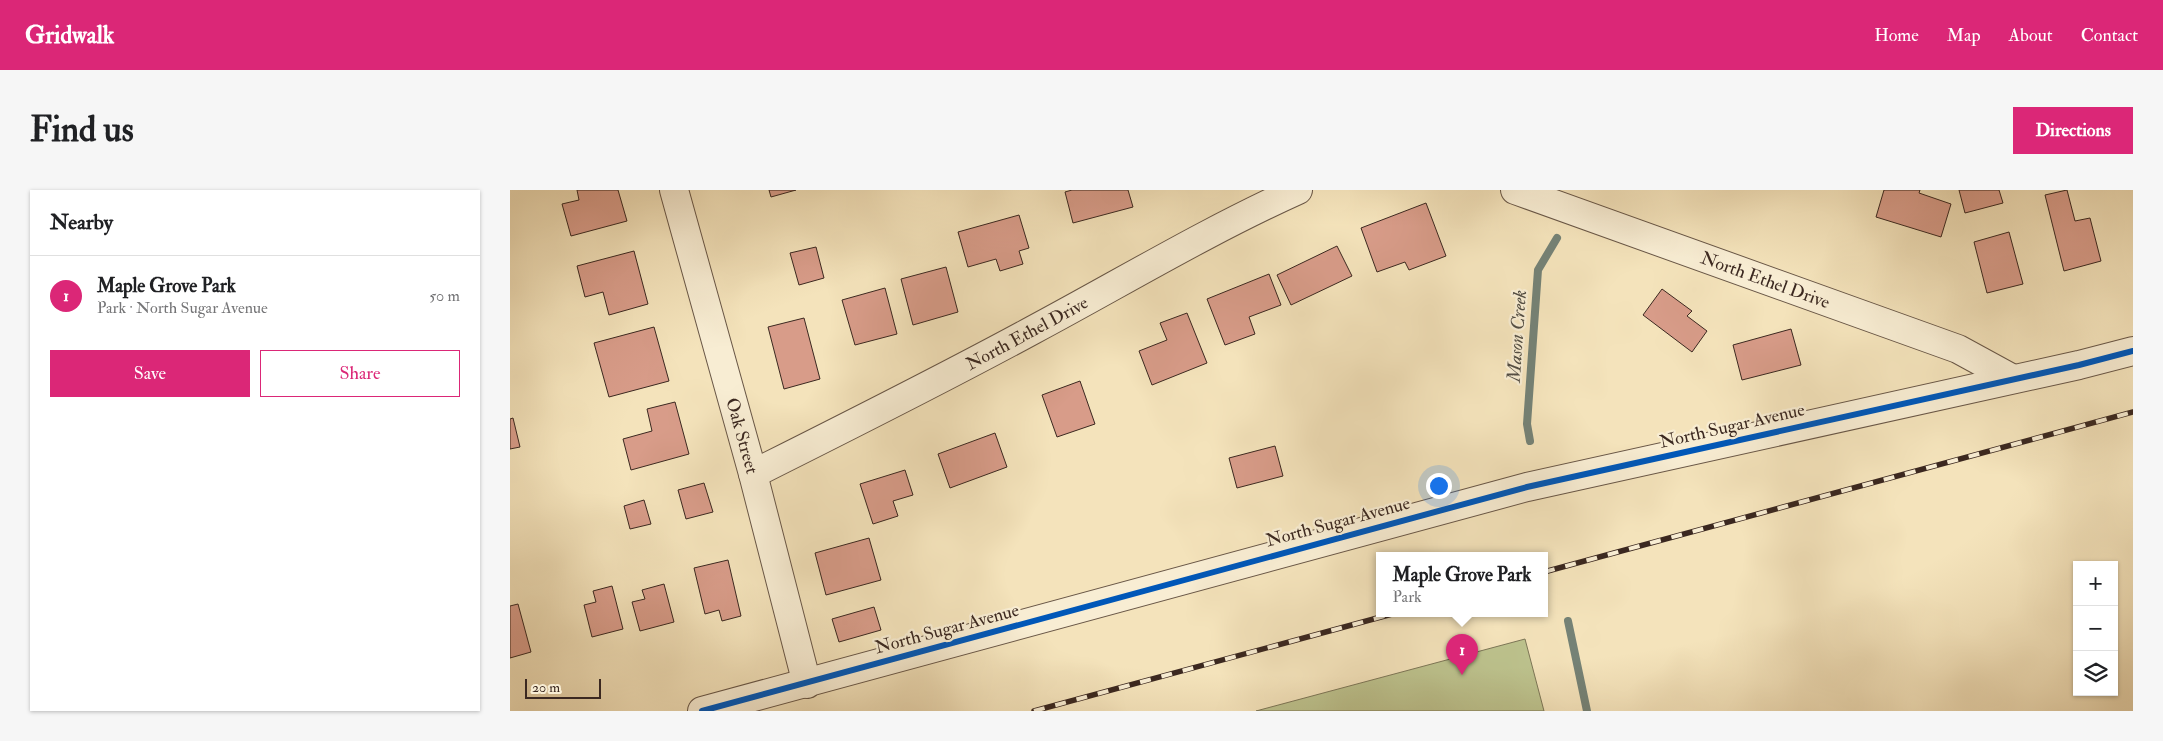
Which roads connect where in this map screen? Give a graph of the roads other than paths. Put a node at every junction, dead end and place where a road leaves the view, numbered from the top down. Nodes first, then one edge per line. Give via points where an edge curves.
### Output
1 (674, 190) edge
2 (1298, 190) edge
3 (1515, 190) edge
4 (2133, 351) edge
5 (2013, 379) junction
6 (753, 474) junction
7 (807, 684) junction
8 (702, 711) edge

1 - 6 street, Oak Street
2 - 6 street, North Ethel Drive via 895,403
3 - 5 street, North Ethel Drive via 1958,349
4 - 5 street, North Sugar Avenue
5 - 7 street, North Sugar Avenue via 1527,487
6 - 7 street, Oak Street
7 - 8 street, North Sugar Avenue

